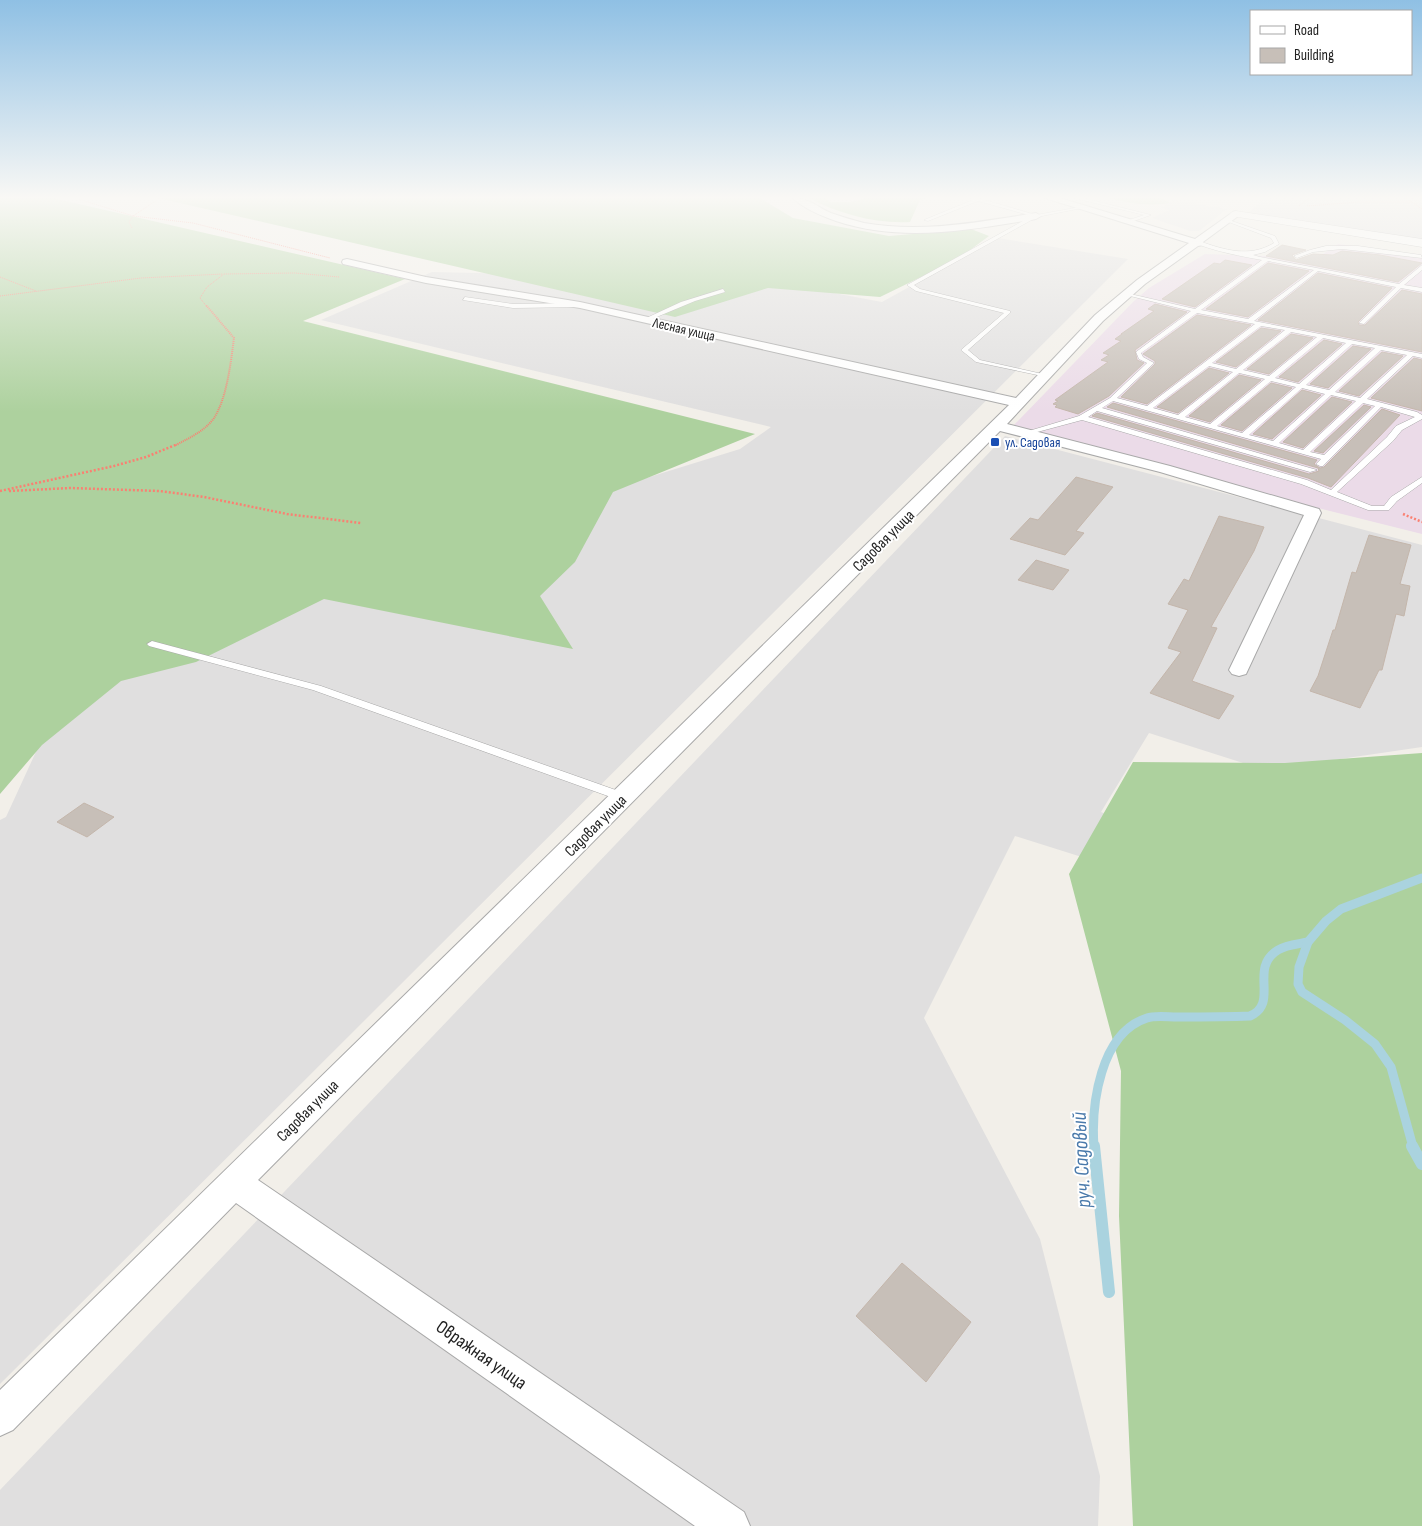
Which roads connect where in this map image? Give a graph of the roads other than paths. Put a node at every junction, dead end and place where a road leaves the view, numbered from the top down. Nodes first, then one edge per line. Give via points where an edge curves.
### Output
1 (379, 269) edge
2 (937, 269) edge
3 (1160, 269) edge
4 (1254, 269) edge
5 (1309, 269) edge
6 (1419, 269) edge
7 (1316, 271) junction
8 (1400, 286) junction
9 (1422, 290) edge
10 (723, 291) dead end
11 (1128, 294) junction
12 (465, 299) dead end
13 (580, 305) junction
14 (1197, 311) junction
15 (645, 320) junction
16 (1250, 322) junction
17 (1362, 323) dead end
18 (1261, 324) junction
19 (1290, 329) junction
20 (1322, 336) junction
21 (1351, 342) junction
22 (1379, 348) junction
23 (1411, 355) junction
24 (1422, 356) edge
25 (1208, 364) junction
26 (1239, 371) junction
27 (1045, 376) junction
28 (1269, 378) junction
29 (1300, 386) junction
30 (1329, 393) junction
31 (1112, 399) junction
32 (1360, 400) junction
33 (1019, 403) junction
34 (1380, 405) junction
35 (1097, 409) junction
36 (1148, 409) junction
37 (1082, 418) junction
38 (1179, 418) junction
39 (998, 426) junction
40 (1210, 427) junction
41 (1026, 433) junction
42 (1243, 436) junction
43 (1274, 444) junction
44 (1304, 453) junction
45 (1325, 458) junction
46 (1313, 470) junction
47 (1422, 478) edge
48 (1304, 482) junction
49 (1333, 492) junction
50 (152, 644) dead end
51 (1239, 670) dead end
52 (623, 797) junction
53 (234, 1182) junction
54 (0, 1417) edge
55 (730, 1526) edge

1 - 13 street, Лесная улица
2 - 27 lane via 910,284 918,290 1008,312 964,350 978,361
3 - 11 street, Садовая улица
4 - 14 lane
5 - 7 lane
6 - 8 lane
7 - 8 lane
7 - 16 lane
8 - 9 lane
8 - 17 lane
10 - 15 lane via 675,306
11 - 14 lane
11 - 27 street, Садовая улица via 1099,318
12 - 13 lane via 534,307
13 - 15 street, Лесная улица
14 - 16 lane
14 - 31 lane via 1138,353 1151,363
15 - 33 street, Лесная улица
16 - 18 lane
18 - 19 lane
18 - 25 lane
19 - 20 lane
19 - 26 lane
20 - 21 lane
20 - 28 lane
21 - 22 lane
21 - 29 lane
22 - 23 lane
22 - 30 lane
23 - 24 lane
23 - 32 lane
25 - 26 lane
25 - 36 lane
26 - 28 lane
26 - 38 lane
27 - 33 street, Садовая улица
28 - 29 lane
28 - 40 lane
29 - 30 lane
29 - 42 lane
30 - 32 lane
30 - 43 lane
31 - 35 lane
31 - 36 lane
32 - 34 lane
32 - 44 lane
33 - 39 street, Садовая улица
34 - 45 lane
34 - 49 lane via 1420,417 1399,428
35 - 37 lane
35 - 46 lane
36 - 38 lane
37 - 41 lane
37 - 48 lane
38 - 40 lane
39 - 41 street
39 - 52 street, Садовая улица
40 - 42 lane
41 - 51 street via 1165,469 1313,513
42 - 43 lane
43 - 44 lane
44 - 45 lane
45 - 46 lane
46 - 48 lane
47 - 49 lane via 1386,508 1371,508
48 - 49 lane
50 - 52 lane via 317,688
52 - 53 street, Садовая улица
53 - 54 street, Садовая улица
53 - 55 street, Овражная улица

